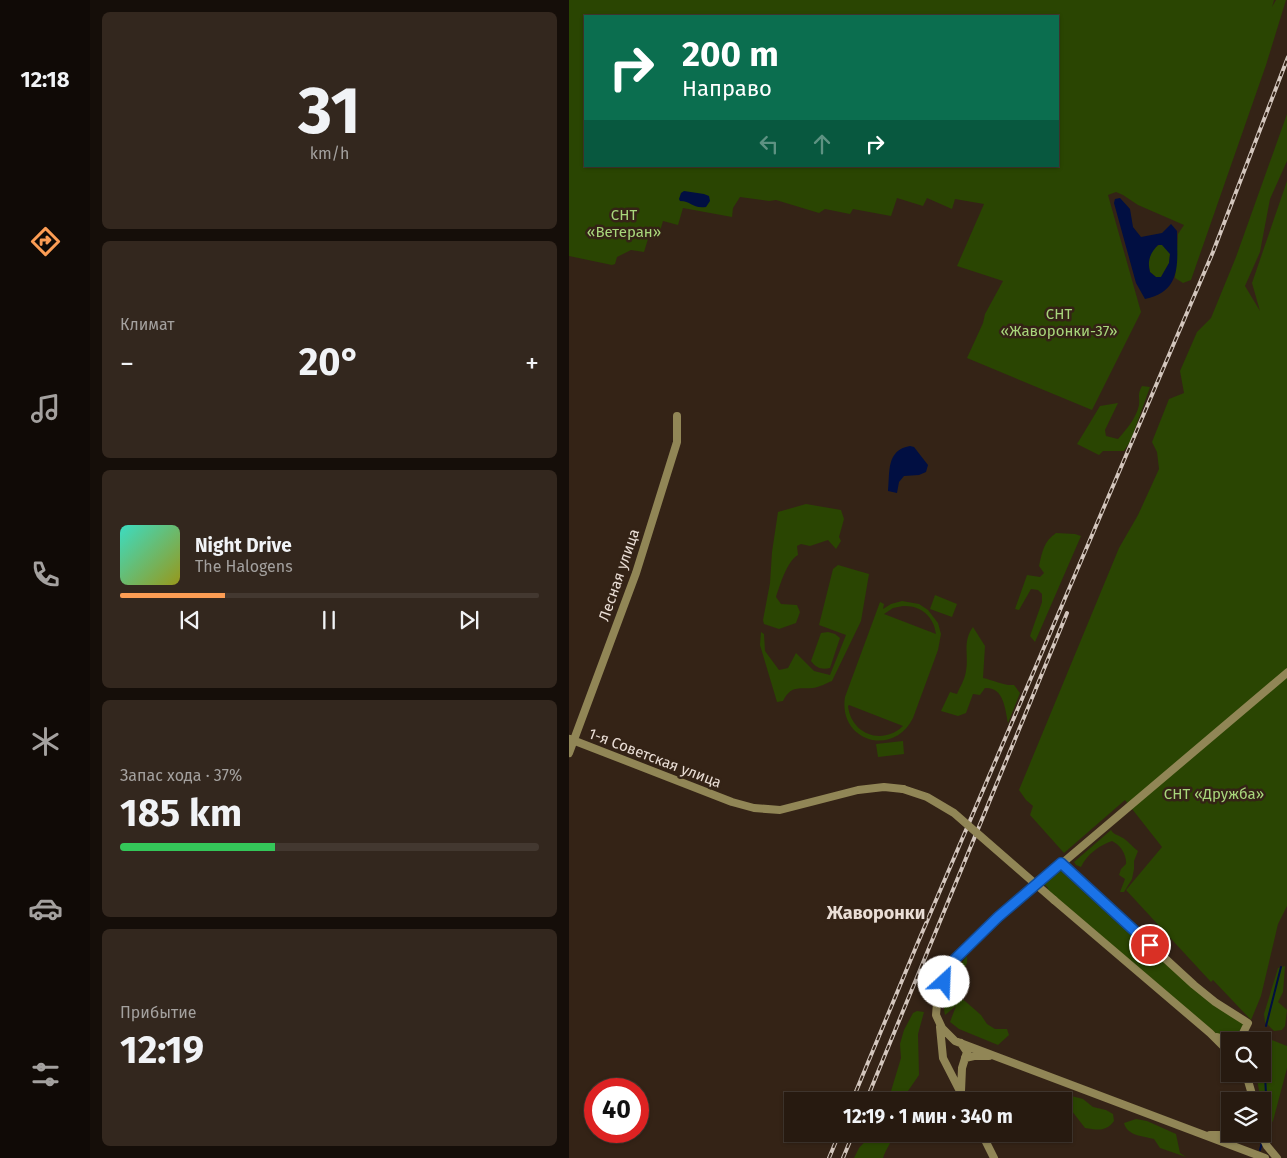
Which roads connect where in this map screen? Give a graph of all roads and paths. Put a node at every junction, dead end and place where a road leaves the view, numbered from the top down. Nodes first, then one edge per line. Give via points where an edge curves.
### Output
1 (677, 416) dead end
2 (1287, 672) edge
3 (571, 740) edge
4 (569, 753) edge
5 (1061, 863) junction
6 (939, 1023) junction
7 (1243, 1032) edge
8 (1213, 1036) junction
9 (1221, 1038) edge
10 (958, 1042) junction
11 (1221, 1044) edge
12 (943, 1050) junction
13 (1001, 1058) junction
14 (965, 1060) junction
15 (945, 1061) junction
16 (960, 1092) edge
17 (961, 1092) edge
18 (1204, 1135) junction
19 (1221, 1136) edge
20 (986, 1142) edge
21 (1265, 1142) edge
22 (994, 1158) edge
23 (1265, 1158) edge
24 (1277, 1158) edge

1 - 3 street, Лесная улица via 677,442 636,573
2 - 5 street
3 - 4 street, Лесная улица
3 - 8 street, 1-я Советская улица, bridge via 754,808 780,810 857,790 884,787 927,797 954,813
5 - 6 street via 953,961 936,1006
5 - 7 street via 1194,985 1248,1023
6 - 10 street via 946,1034
6 - 12 street
8 - 9 street
8 - 11 street, 1-я Советская улица
10 - 12 street via 946,1044
10 - 13 street
10 - 14 street via 966,1048
12 - 15 street
13 - 14 street via 982,1055
13 - 18 street
14 - 15 street via 955,1066
14 - 17 street
15 - 16 street
18 - 19 street
18 - 23 street
20 - 22 street
21 - 24 street

